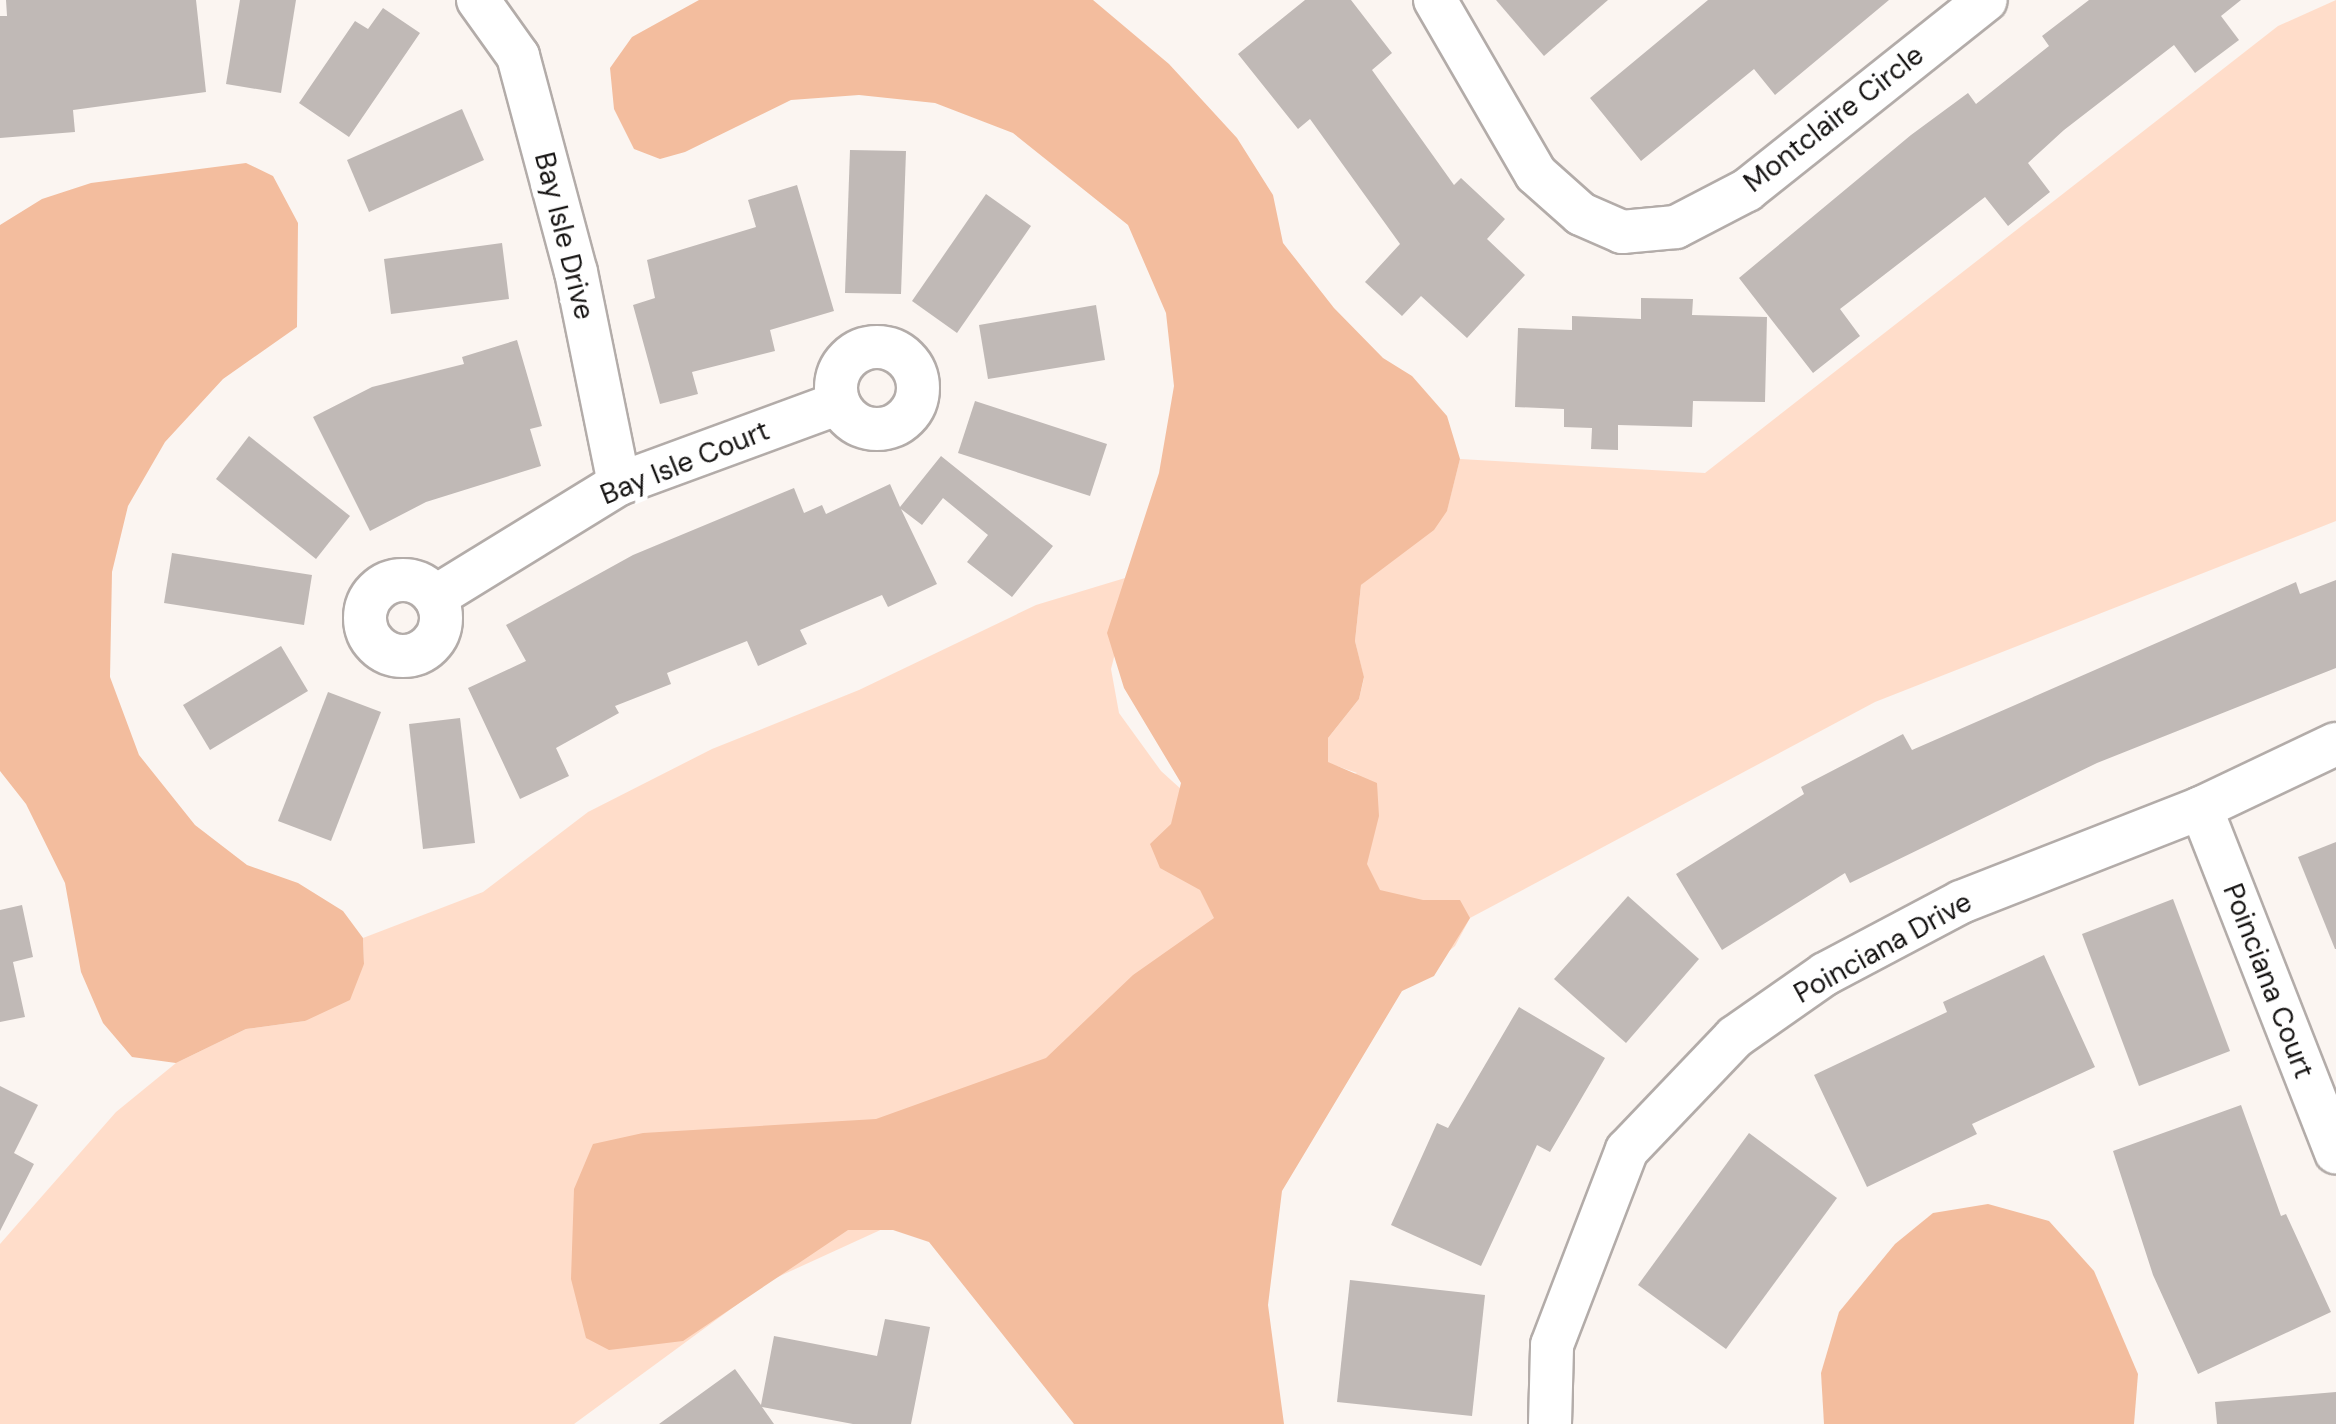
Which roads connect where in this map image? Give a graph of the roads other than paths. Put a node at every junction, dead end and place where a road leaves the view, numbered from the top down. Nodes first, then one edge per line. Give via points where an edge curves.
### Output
1 (478, 0) edge
2 (1435, 0) edge
3 (1986, 0) edge
4 (839, 403) dead end
5 (619, 484) junction
6 (434, 597) dead end
7 (2336, 744) edge
8 (2201, 808) junction
9 (2336, 1153) edge
10 (1550, 1424) edge

1 - 5 street, Bay Isle Drive via 518,56 576,272
2 - 3 street, Montclaire Circle via 1536,174 1581,214 1622,232 1676,226 1747,190
4 - 5 street, Bay Isle Court
5 - 6 street, Bay Isle Court
7 - 8 street, Poinciana Drive
8 - 9 street, Poinciana Court
8 - 10 street, Poinciana Drive via 1961,902 1825,974 1735,1037 1626,1150 1552,1345

